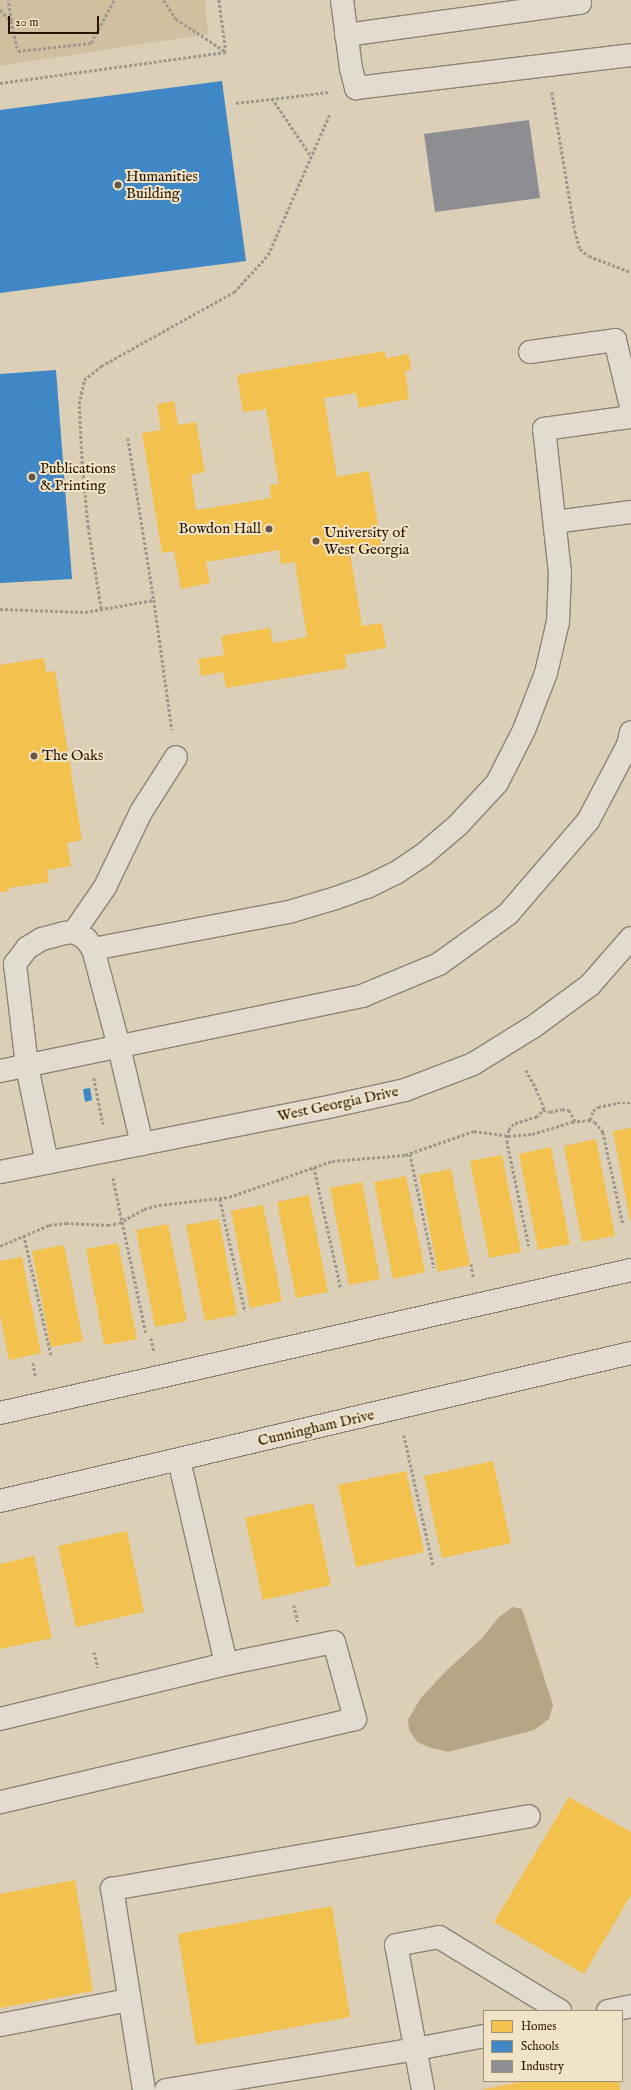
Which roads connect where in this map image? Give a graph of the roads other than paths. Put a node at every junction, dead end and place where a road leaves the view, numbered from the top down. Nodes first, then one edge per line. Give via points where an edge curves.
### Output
1 (342, 0) edge
2 (579, 0) edge
3 (346, 35) junction
4 (631, 55) edge
5 (530, 352) dead end
6 (631, 406) edge
7 (631, 417) edge
8 (631, 512) edge
9 (555, 522) junction
10 (631, 732) edge
11 (176, 757) road end
12 (74, 932) junction
13 (631, 938) edge
14 (93, 949) junction
15 (119, 1047) junction
16 (28, 1066) junction
17 (0, 1071) edge
18 (142, 1144) junction
19 (47, 1163) junction
20 (0, 1172) edge
21 (631, 1270) edge
22 (631, 1353) edge
23 (0, 1413) edge
24 (179, 1460) junction
25 (0, 1501) edge
26 (226, 1664) junction
27 (0, 1719) edge
28 (0, 1802) edge
29 (529, 1816) dead end
30 (130, 2000) junction
31 (631, 2006) edge
32 (558, 2010) edge
33 (613, 2010) edge
34 (0, 2025) edge
35 (483, 2036) edge
36 (416, 2049) junction
37 (144, 2090) edge
38 (166, 2090) edge
39 (423, 2090) edge

1 - 3 street
2 - 3 street via 580,3
3 - 4 street via 356,88
5 - 6 street via 615,340
7 - 9 street via 544,429
8 - 9 street
9 - 14 street via 560,572 558,622 546,673 524,730 497,782 458,826 396,873 336,898 289,912
10 - 15 street via 628,745 588,821 508,914 439,964 362,996
11 - 12 street via 141,812 105,887
12 - 14 street via 86,939
12 - 16 street via 42,939 27,948 15,964
13 - 18 street, West Georgia Drive via 590,986 533,1027 473,1064 405,1090
14 - 15 street
15 - 16 street
15 - 18 street
16 - 17 street
16 - 19 street
18 - 19 street, West Georgia Drive
19 - 20 street, West Georgia Drive
21 - 23 street
22 - 24 street, Cunningham Drive
24 - 25 street, Cunningham Drive
24 - 26 street
26 - 27 street
26 - 28 street via 334,1642 355,1719
29 - 30 street via 112,1889
30 - 34 street
30 - 37 street
31 - 33 street
32 - 36 street via 439,1937 396,1946
35 - 36 street
36 - 38 street
36 - 39 street

